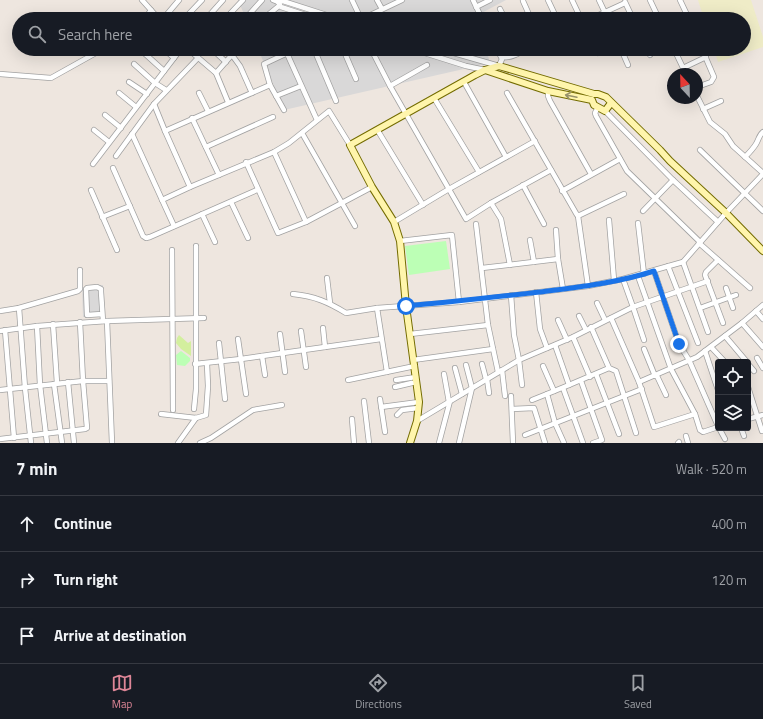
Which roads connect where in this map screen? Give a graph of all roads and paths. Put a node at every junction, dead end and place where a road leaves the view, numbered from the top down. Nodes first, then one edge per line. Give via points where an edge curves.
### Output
1 (142, 0) edge
2 (172, 0) edge
3 (179, 0) edge
4 (202, 0) edge
5 (223, 0) edge
6 (243, 0) edge
7 (262, 0) edge
8 (298, 0) edge
9 (352, 0) edge
10 (377, 0) edge
11 (402, 0) edge
12 (473, 0) edge
13 (490, 0) edge
14 (548, 0) edge
15 (572, 0) edge
16 (599, 0) edge
17 (650, 0) edge
18 (680, 0) edge
19 (523, 1) edge
20 (625, 1) edge
21 (277, 2) edge
22 (290, 4) junction
23 (476, 7) junction
24 (173, 8) junction
25 (382, 9) junction
26 (500, 9) dead end
27 (151, 10) edge
28 (169, 12) edge
29 (191, 12) edge
30 (212, 12) edge
31 (232, 12) edge
32 (251, 12) edge
33 (269, 12) edge
34 (299, 12) edge
35 (306, 12) edge
36 (358, 12) edge
37 (376, 12) edge
38 (478, 12) edge
39 (502, 12) edge
40 (528, 12) edge
41 (554, 12) edge
42 (578, 12) edge
43 (605, 12) joint
44 (630, 12) edge
45 (656, 12) edge
46 (686, 12) edge
47 (90, 56) edge
48 (147, 56) edge
49 (220, 56) edge
50 (231, 56) edge
51 (233, 56) edge
52 (277, 56) edge
53 (287, 56) edge
54 (317, 56) edge
55 (346, 56) edge
56 (375, 56) edge
57 (434, 56) edge
58 (464, 56) edge
59 (512, 56) edge
60 (624, 56) edge
61 (677, 56) edge
62 (503, 57) joint
63 (706, 57) joint
64 (174, 58) edge
65 (198, 58) joint
66 (226, 62) junction
67 (134, 64) dead end
68 (427, 65) dead end
69 (628, 65) dead end
70 (499, 66) junction
71 (683, 68) joint
72 (485, 70) junction
73 (164, 71) junction
74 (0, 74) edge
75 (216, 74) junction
76 (356, 79) dead end
77 (130, 82) dead end
78 (464, 82) junction
79 (155, 83) junction
80 (703, 84) edge
81 (270, 85) junction
82 (301, 86) junction
83 (390, 86) junction
84 (166, 90) junction
85 (119, 93) dead end
86 (199, 93) dead end
87 (252, 93) junction
88 (507, 93) dead end
89 (548, 93) junction
90 (146, 94) junction
91 (276, 96) junction
92 (589, 96) junction
93 (434, 98) junction
94 (336, 101) dead end
95 (721, 101) dead end
96 (228, 102) junction
97 (611, 103) junction
98 (154, 104) junction
99 (701, 104) edge
100 (136, 107) junction
101 (598, 107) junction
102 (703, 109) junction
103 (284, 110) dead end
104 (208, 111) junction
105 (605, 111) junction
106 (406, 114) junction
107 (105, 115) dead end
108 (273, 117) dead end
109 (192, 118) junction
110 (317, 120) junction
111 (121, 128) junction
112 (94, 130) dead end
113 (378, 130) junction
114 (164, 131) junction
115 (763, 132) edge
116 (302, 133) junction
117 (132, 134) junction
118 (535, 141) junction
119 (110, 142) junction
120 (350, 145) junction
121 (206, 147) junction
122 (700, 150) dead end
123 (274, 152) junction
124 (116, 156) dead end
125 (506, 157) junction
126 (745, 157) junction
127 (620, 159) junction
128 (246, 162) junction
129 (93, 164) dead end
130 (113, 168) dead end
131 (551, 170) junction
132 (479, 172) junction
133 (592, 174) junction
134 (763, 174) edge
135 (219, 175) junction
136 (673, 180) junction
137 (523, 185) junction
138 (190, 187) junction
139 (372, 187) junction
140 (449, 189) junction
141 (91, 190) dead end
142 (258, 190) junction
143 (562, 191) junction
144 (746, 193) junction
145 (624, 194) dead end
146 (655, 199) junction
147 (162, 200) junction
148 (231, 202) junction
149 (342, 202) junction
150 (491, 203) junction
151 (423, 205) junction
152 (130, 206) junction
153 (643, 211) dead end
154 (763, 211) edge
155 (726, 213) junction
156 (202, 214) junction
157 (578, 216) junction
158 (102, 217) junction
159 (609, 220) dead end
160 (306, 222) junction
161 (394, 222) junction
162 (718, 222) junction
163 (638, 223) dead end
164 (476, 224) dead end
165 (544, 224) dead end
166 (174, 226) junction
167 (355, 226) dead end
168 (556, 230) dead end
169 (248, 238) dead end
170 (530, 240) dead end
171 (400, 241) junction
172 (215, 242) dead end
173 (700, 243) junction
174 (196, 246) dead end
175 (117, 250) dead end
176 (172, 250) dead end
177 (763, 251) edge
178 (558, 259) junction
179 (718, 260) junction
180 (534, 262) junction
181 (683, 262) junction
182 (510, 265) junction
183 (668, 266) junction
184 (482, 268) junction
185 (80, 270) dead end
186 (654, 271) junction
187 (644, 274) junction
188 (638, 276) junction
189 (327, 278) dead end
190 (624, 279) junction
191 (614, 280) junction
192 (708, 281) junction
193 (588, 286) junction
194 (692, 286) junction
195 (726, 288) dead end
196 (750, 288) dead end
197 (563, 289) junction
198 (678, 291) junction
199 (536, 292) junction
200 (294, 294) dead end
201 (511, 295) junction
202 (736, 295) dead end
203 (663, 296) junction
204 (729, 297) junction
205 (486, 298) junction
206 (459, 302) junction
207 (647, 302) junction
208 (715, 302) junction
209 (330, 303) junction
210 (597, 303) dead end
211 (763, 305) edge
212 (406, 306) junction
213 (633, 307) junction
214 (19, 308) junction
215 (377, 308) junction
216 (700, 308) junction
217 (733, 308) dead end
218 (0, 311) edge
219 (756, 311) junction
220 (102, 314) junction
221 (579, 316) dead end
222 (204, 318) dead end
223 (611, 318) junction
224 (171, 319) junction
225 (196, 319) junction
226 (763, 319) edge
227 (558, 320) dead end
228 (605, 320) junction
229 (105, 321) junction
230 (80, 322) junction
231 (723, 323) dead end
232 (742, 323) junction
233 (53, 324) junction
234 (488, 325) junction
235 (37, 326) junction
236 (592, 327) junction
237 (20, 328) junction
238 (323, 328) dead end
239 (3, 330) edge
240 (586, 330) junction
241 (301, 332) dead end
242 (708, 332) dead end
243 (280, 334) dead end
244 (410, 334) junction
245 (725, 336) junction
246 (573, 337) junction
247 (238, 339) dead end
248 (381, 339) junction
249 (567, 340) junction
250 (644, 340) dead end
251 (219, 343) dead end
252 (698, 343) dead end
253 (554, 345) junction
254 (325, 347) junction
255 (711, 347) junction
256 (763, 347) edge
257 (548, 348) junction
258 (493, 349) junction
259 (644, 349) dead end
260 (304, 350) junction
261 (705, 351) junction
262 (283, 353) junction
263 (262, 356) junction
264 (757, 358) dead end
265 (241, 359) junction
266 (722, 359) edge
267 (744, 359) edge
268 (413, 360) junction
269 (519, 360) junction
270 (689, 360) junction
271 (220, 362) junction
272 (196, 364) junction
273 (207, 364) junction
274 (482, 364) dead end
275 (466, 365) dead end
276 (415, 366) junction
277 (543, 366) dead end
278 (306, 367) dead end
279 (455, 368) dead end
280 (609, 368) junction
281 (751, 368) edge
282 (763, 368) edge
283 (671, 369) junction
284 (500, 371) junction
285 (754, 371) dead end
286 (285, 372) dead end
287 (388, 372) junction
288 (444, 374) dead end
289 (596, 374) junction
290 (265, 375) dead end
291 (656, 376) junction
292 (590, 377) junction
293 (416, 379) junction
294 (487, 379) junction
295 (348, 380) dead end
296 (396, 380) dead end
297 (83, 381) junction
298 (109, 381) junction
299 (581, 381) junction
300 (715, 381) edge
301 (68, 382) junction
302 (640, 382) junction
303 (55, 384) junction
304 (522, 385) dead end
305 (569, 385) junction
306 (40, 386) junction
307 (395, 386) dead end
308 (25, 388) junction
309 (472, 388) junction
310 (563, 388) junction
311 (9, 389) junction
312 (642, 389) junction
313 (0, 390) edge
314 (554, 392) junction
315 (489, 393) dead end
316 (246, 394) dead end
317 (462, 394) junction
318 (547, 394) junction
319 (666, 394) dead end
320 (751, 395) edge
321 (505, 396) dead end
322 (511, 396) dead end
323 (624, 396) junction
324 (380, 398) dead end
325 (225, 399) dead end
326 (532, 400) dead end
327 (364, 401) dead end
328 (450, 401) junction
329 (607, 403) junction
330 (282, 405) dead end
331 (418, 405) junction
332 (381, 407) junction
333 (194, 409) dead end
334 (512, 409) junction
335 (590, 409) junction
336 (173, 410) dead end
337 (161, 414) dead end
338 (695, 414) junction
339 (397, 415) dead end
340 (763, 415) edge
341 (572, 416) junction
342 (758, 416) junction
343 (196, 418) junction
344 (751, 418) edge
345 (352, 419) dead end
346 (715, 420) edge
347 (417, 421) junction
348 (555, 423) junction
349 (541, 428) junction
350 (715, 428) edge
351 (72, 431) junction
352 (720, 431) edge
353 (742, 431) edge
354 (762, 431) dead end
355 (385, 432) dead end
356 (60, 433) junction
357 (636, 433) dead end
358 (619, 434) dead end
359 (46, 435) junction
360 (525, 435) dead end
361 (30, 436) junction
362 (686, 436) dead end
363 (744, 436) dead end
364 (14, 438) junction
365 (725, 439) dead end
366 (0, 440) edge
367 (31, 443) edge
368 (47, 443) edge
369 (62, 443) edge
370 (74, 443) edge
371 (112, 443) edge
372 (178, 443) edge
373 (200, 443) edge
374 (354, 443) edge
375 (369, 443) edge
376 (410, 443) edge
377 (439, 443) edge
378 (459, 443) edge
379 (514, 443) edge
380 (545, 443) edge
381 (564, 443) edge
382 (583, 443) edge
383 (593, 443) edge
384 (688, 443) edge

1 - 27 street
2 - 24 street
3 - 24 street
4 - 29 street
5 - 30 street
6 - 31 street
7 - 32 street
8 - 22 street
9 - 36 street
10 - 25 street
11 - 25 street
12 - 23 street
13 - 23 street
14 - 41 street
15 - 42 street
16 - 43 street
17 - 45 street
18 - 46 street
19 - 40 street
20 - 43 street
20 - 44 street
21 - 22 street
21 - 33 street
21 - 34 street via 281,7
22 - 35 street
23 - 38 street
24 - 28 street
25 - 37 street
26 - 39 street
47 - 74 street via 51,78
48 - 73 street
49 - 66 street
50 - 66 street
51 - 87 street
52 - 81 street via 264,64
53 - 82 street
54 - 94 street
55 - 76 street
56 - 83 street
57 - 72 street
58 - 70 street
59 - 62 street
60 - 69 street
61 - 71 street
62 - 70 street
63 - 71 street
63 - 80 street via 714,77
64 - 73 street
65 - 75 street
65 - 84 street
66 - 75 street
67 - 79 street
68 - 83 street
70 - 72 street
70 - 92 street
72 - 78 street
72 - 89 street
73 - 79 street
75 - 96 street
77 - 90 street
78 - 93 street
78 - 125 street
79 - 84 street
79 - 90 street
81 - 87 street
81 - 91 street
82 - 91 street
82 - 110 street
83 - 106 street
84 - 98 street
85 - 100 street
86 - 104 street
87 - 96 street
88 - 118 street
92 -> 89 street
89 - 133 street
90 - 100 street
91 - 103 street
92 - 97 street via 602,95
92 - 101 street
93 - 106 street
93 - 132 street
95 - 102 street
96 - 104 street
97 - 105 street
97 - 155 street
98 - 114 street
98 - 117 street
99 - 102 street
100 - 111 street
101 - 105 street
101 - 127 street via 596,116
102 - 126 street via 710,122 726,134 733,146
104 - 109 street
105 - 136 street
106 - 113 street
106 - 140 street
107 - 111 street
108 - 121 street
109 - 114 street
109 - 121 street
110 - 116 street
110 - 120 street via 328,111
111 - 119 street
112 - 119 street
113 - 120 street
113 - 151 street
114 - 138 street
115 - 126 street
116 - 123 street
116 - 149 street
117 - 124 street
117 - 147 street
118 - 125 street
118 - 131 street
119 - 129 street
120 - 139 street
121 - 135 street
122 - 144 street
123 - 128 street
123 - 160 street
125 - 132 street
126 - 134 street
127 - 133 street
127 - 146 street via 627,171
128 - 135 street
128 - 142 street
130 - 152 street
131 - 137 street
131 - 143 street
132 - 140 street
133 - 143 street
134 - 144 street
135 - 138 street
136 - 146 street
136 - 162 street
137 - 150 street
137 - 165 street
138 - 147 street
139 - 149 street
139 - 161 street
140 - 150 street via 466,219
140 - 151 street
141 - 158 street
142 - 148 street
142 - 160 street via 278,233
143 - 157 street
144 - 154 street
144 - 155 street
145 - 157 street
146 - 153 street
146 - 173 street
147 - 166 street
148 - 156 street
148 - 169 street
149 - 160 street
149 - 167 street
150 - 182 street via 502,219
151 - 161 street
152 - 158 street
152 - 166 street via 146,238
155 - 162 street
155 - 177 street
156 - 166 street
156 - 172 street
157 - 193 street
158 - 175 street
159 - 191 street
161 - 171 street
162 - 173 street
163 - 187 street
164 - 184 street
168 - 178 street
170 - 180 street
171 - 206 street via 452,236
171 - 212 street
173 - 179 street
173 - 181 street
174 - 225 street
176 - 224 street
178 - 180 street
178 - 197 street
179 - 192 street via 706,272
179 - 196 street
180 - 182 street
181 - 183 street
181 - 194 street
182 - 184 street
183 - 186 street
183 - 198 street
184 - 205 street
185 - 214 street via 78,291
186 - 187 street
186 - 203 street
187 - 188 street
188 - 190 street
188 - 207 street
189 - 209 street
190 - 191 street
190 - 213 street
191 - 193 street
192 - 194 street
192 - 208 street
193 - 197 street
194 - 198 street
194 - 216 street
195 - 204 street
197 - 199 street
198 - 203 street
198 - 252 street
199 - 201 street
199 - 257 street via 540,329
200 - 209 street via 308,295
201 - 205 street
201 - 269 street
202 - 204 street
203 - 207 street
203 - 270 street via 679,344
204 - 208 street
204 - 217 street
205 - 206 street
205 - 234 street
206 - 212 street
207 - 213 street
207 - 283 street
208 - 216 street
208 - 231 street
209 - 215 street via 346,313
210 - 228 street
211 - 219 street
212 - 215 street
212 - 244 street
213 - 223 street
213 - 250 street
214 - 218 street
214 - 237 street
215 - 248 street
216 - 242 street
219 - 226 street
219 - 232 street
220 - 220 street via 87,315 86,289 101,289
220 - 229 street
221 - 240 street
222 - 225 street
223 - 228 street
223 - 302 street
224 - 225 street
224 - 229 street
224 - 336 street
225 - 272 street
227 - 249 street
228 - 236 street
229 - 230 street
229 - 298 street
230 - 233 street
230 - 297 street
232 - 245 street
232 - 256 street
233 - 235 street
233 - 303 street
234 - 244 street
234 - 258 street
235 - 237 street
235 - 306 street
236 - 240 street
236 - 280 street
237 - 239 street
237 - 308 street
238 - 254 street
239 - 311 street
240 - 246 street
241 - 260 street
243 - 262 street
244 - 268 street
245 - 255 street
245 - 267 street
246 - 249 street
246 - 292 street
247 - 265 street
248 - 254 street
248 - 287 street
249 - 253 street
251 - 271 street
253 - 257 street
253 - 305 street
254 - 260 street
255 - 261 street
255 - 266 street
257 - 269 street
258 - 268 street
258 - 284 street
259 - 291 street
260 - 262 street
260 - 278 street
261 - 270 street
261 - 300 street
262 - 263 street
262 - 286 street
263 - 265 street
263 - 290 street
264 - 282 street
265 - 271 street
265 - 316 street
268 - 276 street
269 - 284 street
269 - 304 street
270 - 283 street
270 - 346 street
271 - 273 street
271 - 325 street
272 - 273 street
272 - 333 street
273 - 343 street via 207,411 205,416
274 - 294 street
275 - 309 street
276 - 287 street
276 - 293 street
277 - 314 street
279 - 317 street
280 - 289 street
280 - 323 street via 616,371
281 - 285 street
283 - 291 street
283 - 338 street
284 - 294 street
284 - 321 street
287 - 295 street
288 - 328 street
289 - 292 street
289 - 329 street
291 - 302 street
291 - 319 street
292 - 299 street
293 - 296 street
293 - 307 street
293 - 331 street
294 - 309 street
294 - 315 street
297 - 298 street
297 - 301 street
297 - 351 street via 88,425 85,429
298 - 371 street
299 - 305 street
299 - 335 street
301 - 303 street
301 - 351 street
302 - 312 street
303 - 306 street
303 - 356 street
305 - 310 street
306 - 308 street
306 - 359 street
308 - 311 street
308 - 361 street
309 - 317 street
309 - 378 street
310 - 314 street
310 - 341 street
311 - 313 street
311 - 364 street
312 - 323 street
312 - 338 street via 654,427
314 - 318 street
317 - 328 street
318 - 326 street
318 - 348 street
320 - 342 street
322 - 334 street
323 - 329 street
323 - 357 street
324 - 332 street
327 - 375 street
328 - 347 street
328 - 377 street
329 - 335 street
329 - 358 street
330 - 373 street via 253,410
331 - 332 street
331 - 339 street via 402,410
331 - 347 street
332 - 355 street
334 - 349 street via 534,408
334 - 379 street
335 - 341 street
335 - 383 street via 602,440
337 - 343 street
338 - 350 street via 701,431
340 - 342 street
341 - 348 street
341 - 382 street
342 - 344 street
342 - 354 street
343 - 372 street
345 - 374 street
347 - 376 street
348 - 349 street
348 - 381 street
349 - 360 street
349 - 380 street
351 - 356 street
351 - 370 street
352 - 365 street
353 - 363 street
356 - 359 street
356 - 369 street
359 - 361 street
359 - 368 street
361 - 364 street
361 - 367 street
362 - 384 street
364 - 366 street

